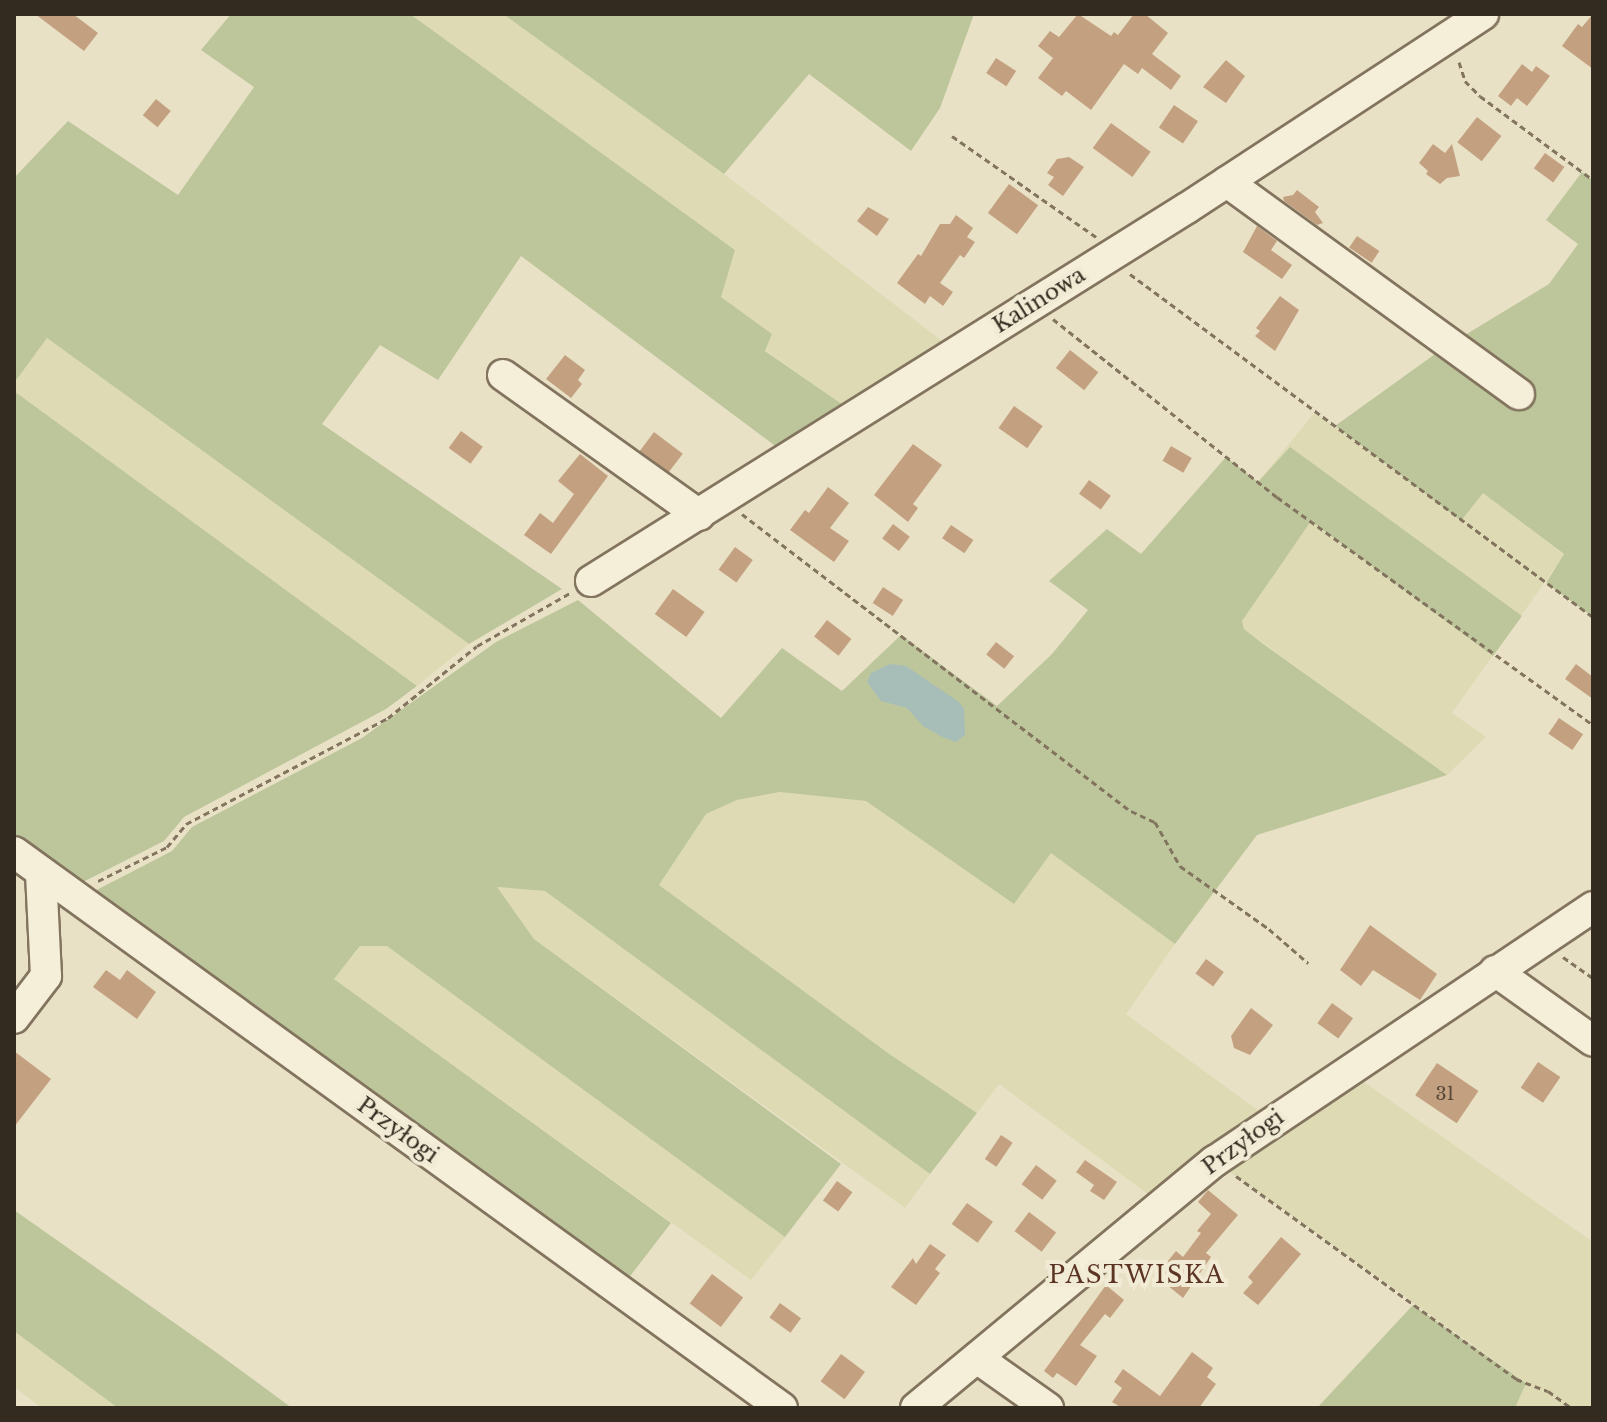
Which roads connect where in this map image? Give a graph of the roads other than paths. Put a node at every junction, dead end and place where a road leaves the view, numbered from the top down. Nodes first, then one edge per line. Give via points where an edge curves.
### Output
1 (1483, 14) edge
2 (1227, 182) junction
3 (503, 375) dead end
4 (1519, 394) dead end
5 (711, 507) junction
6 (591, 581) road end
7 (14, 852) edge
8 (41, 872) junction
9 (1593, 907) edge
10 (1495, 971) junction
11 (14, 1018) edge
12 (1593, 1041) edge
13 (977, 1358) junction
14 (782, 1408) edge
15 (916, 1408) edge
16 (1048, 1408) edge

1 - 2 street, Kalinowa
2 - 4 street
2 - 5 street, Kalinowa
3 - 5 street
5 - 6 street, Kalinowa
7 - 8 street, Przyłogi
8 - 11 street via 46,976
8 - 14 street, Przyłogi
9 - 10 street, Przyłogi
10 - 12 street
10 - 13 street, Przyłogi via 1215,1161
13 - 15 street, Przyłogi
13 - 16 street

